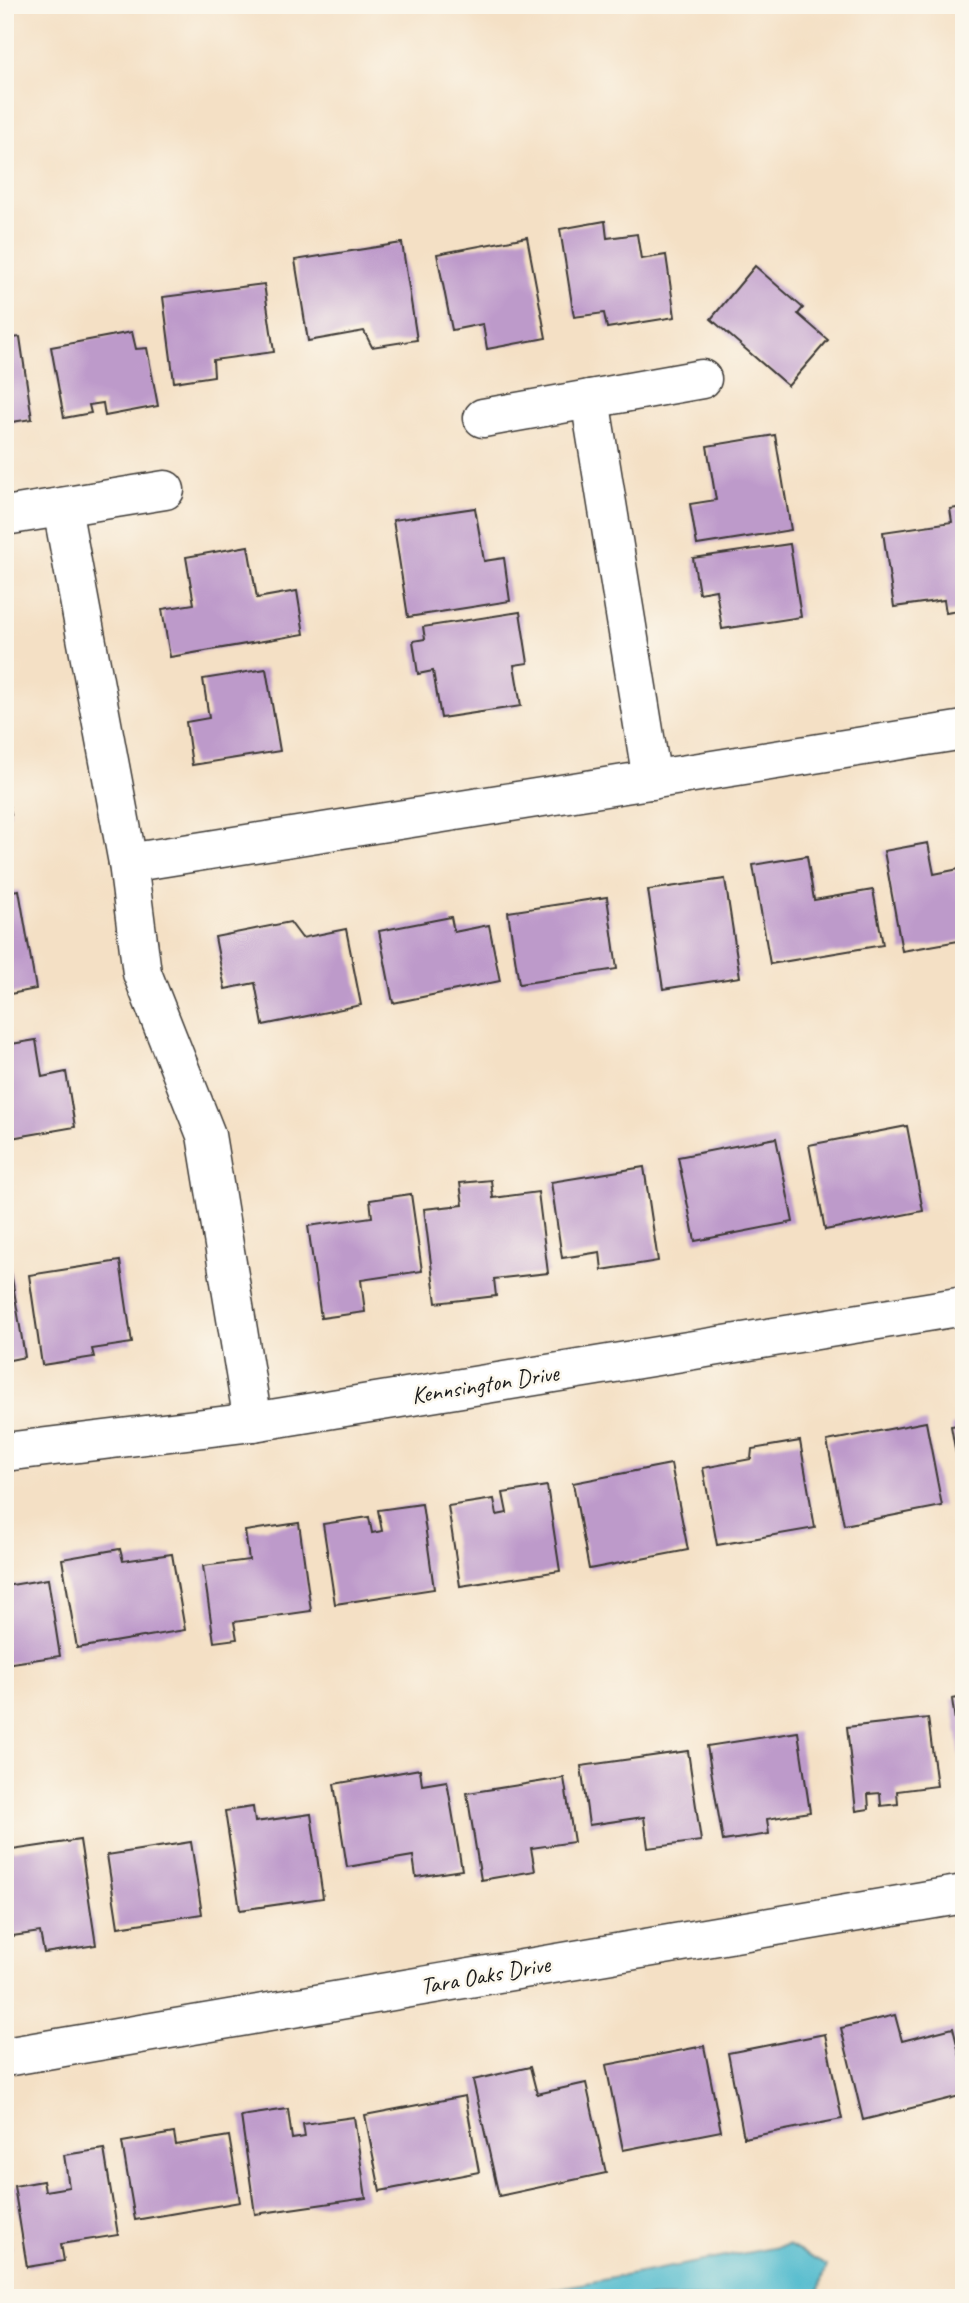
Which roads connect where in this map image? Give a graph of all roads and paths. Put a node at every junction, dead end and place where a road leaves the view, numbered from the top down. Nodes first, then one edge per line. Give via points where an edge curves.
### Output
1 (702, 379) dead end
2 (590, 399) junction
3 (483, 418) dead end
4 (166, 491) dead end
5 (62, 508) junction
6 (5, 516) edge
7 (964, 730) edge
8 (652, 780) junction
9 (128, 863) junction
10 (964, 1306) edge
11 (253, 1422) junction
12 (5, 1452) edge
13 (964, 1894) edge
14 (5, 2057) edge

1 - 2 street
2 - 3 street
2 - 8 street
4 - 5 street
5 - 6 street
5 - 9 street
7 - 8 street
8 - 9 street
9 - 11 street via 142,973 206,1135
10 - 11 street, Kennsington Drive
11 - 12 street, Kennsington Drive
13 - 14 street, Tara Oaks Drive

